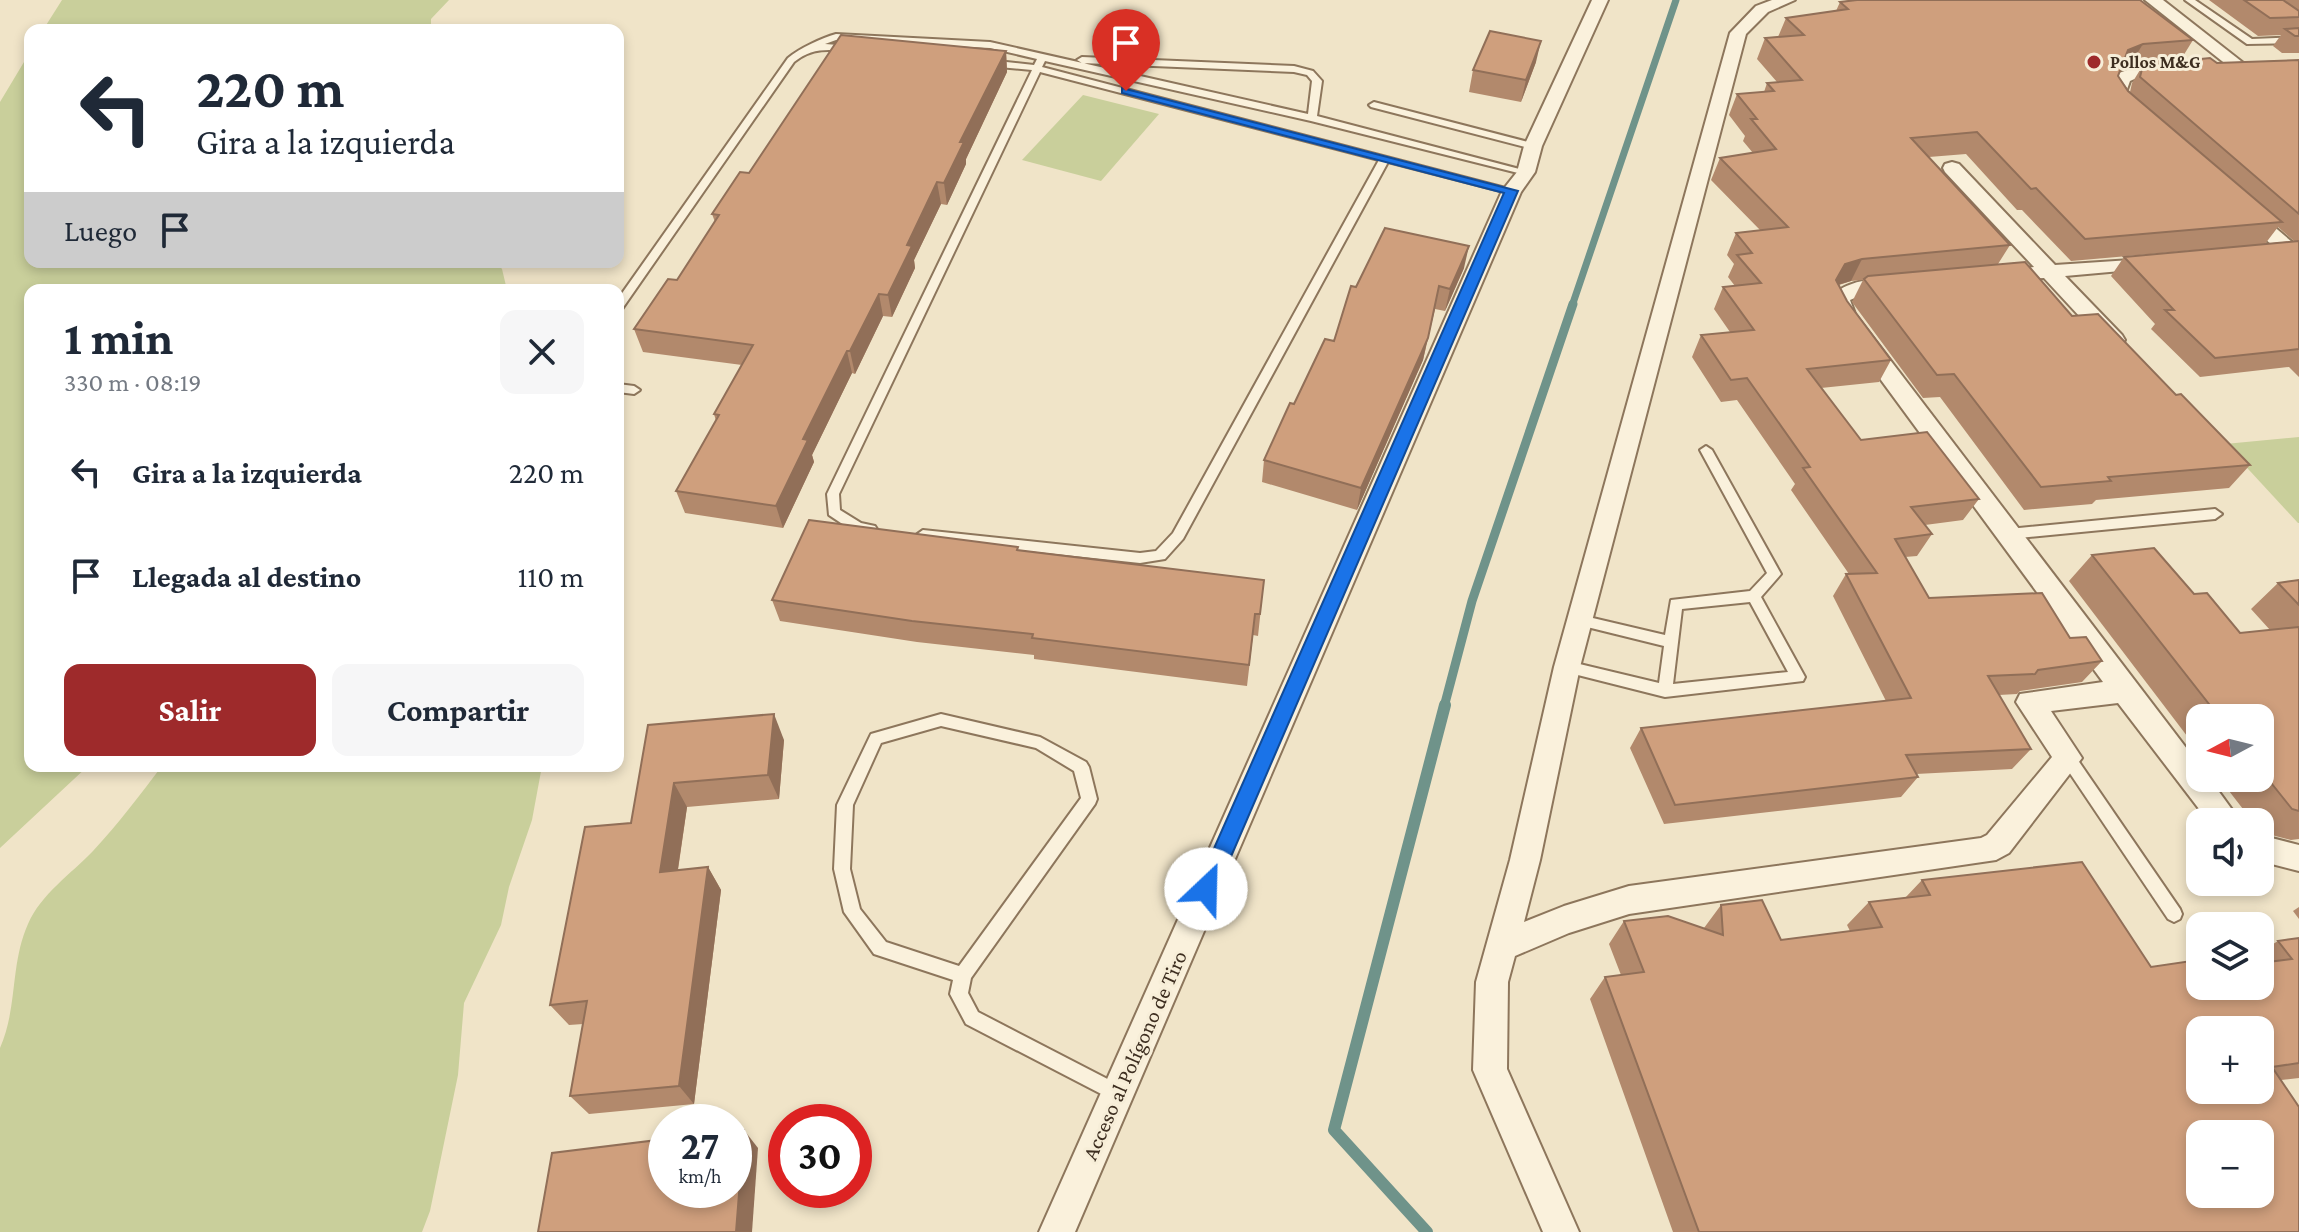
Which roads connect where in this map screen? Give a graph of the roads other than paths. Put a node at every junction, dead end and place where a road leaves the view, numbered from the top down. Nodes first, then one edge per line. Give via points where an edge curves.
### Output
1 (1600, 0) edge
2 (1787, 0) edge
3 (2153, 0) edge
4 (2189, 0) edge
5 (2299, 40) edge
6 (819, 45) junction
7 (881, 52) edge
8 (975, 61) edge
9 (1039, 63) junction
10 (1374, 105) dead end
11 (1312, 118) junction
12 (2143, 124) edge
13 (1533, 146) junction
14 (1385, 158) junction
15 (1952, 168) dead end
16 (1519, 182) junction
17 (2233, 201) edge
18 (2259, 253) edge
19 (2294, 254) edge
20 (2170, 261) edge
21 (2050, 271) junction
22 (1973, 278) edge
23 (1912, 284) edge
24 (624, 298) edge
25 (2125, 352) edge
26 (624, 389) edge
27 (634, 390) dead end
28 (1706, 450) dead end
29 (2215, 514) dead end
30 (889, 531) edge
31 (905, 533) edge
32 (2009, 534) junction
33 (1754, 596) junction
34 (1580, 620) junction
35 (1671, 642) junction
36 (1567, 667) junction
37 (1665, 691) junction
38 (2125, 691) junction
39 (2068, 758) junction
40 (2215, 808) edge
41 (2274, 852) edge
42 (2299, 858) edge
43 (2174, 914) dead end
44 (1501, 947) junction
45 (963, 975) junction
46 (1117, 1093) junction
47 (1057, 1232) edge
48 (1561, 1232) edge

1 - 13 street, Acceso al Polígono de Tiro
2 - 34 street via 1762,9 1738,33
3 - 12 street via 2246,65 2136,72 2122,78 2116,96
4 - 5 lane via 2250,42
6 - 7 lane
6 - 9 lane via 836,37 990,45
6 - 24 lane via 802,49 791,60
8 - 9 lane
9 - 11 lane
9 - 11 lane via 1294,69 1317,81
9 - 14 lane
9 - 30 lane via 833,494 834,512 858,528
10 - 13 lane
11 - 16 lane
13 - 16 street, Acceso al Polígono de Tiro
14 - 16 lane
14 - 31 lane via 1178,536 1160,555 1140,558
15 - 21 street
16 - 46 street, Acceso al Polígono de Tiro
17 - 19 street
18 - 19 street
20 - 21 street
21 - 22 street
21 - 25 street
23 - 32 street via 1851,290 1838,301
26 - 27 lane
28 - 33 lane via 1774,574
29 - 32 lane
32 - 38 street
33 - 35 lane via 1676,604
33 - 37 lane via 1798,677
34 - 35 lane
34 - 36 street
35 - 37 lane
36 - 37 lane
36 - 44 street
38 - 39 street via 2030,702
38 - 40 street
39 - 43 lane
39 - 44 street via 1998,844 1985,851 1629,900
41 - 42 street
44 - 48 street via 1492,982 1490,1070
45 - 45 lane via 1089,799 1081,767 1040,743 941,720 876,738 845,805 842,869 852,912 880,948
45 - 46 lane via 959,994 972,1018
46 - 47 street, Acceso al Polígono de Tiro

